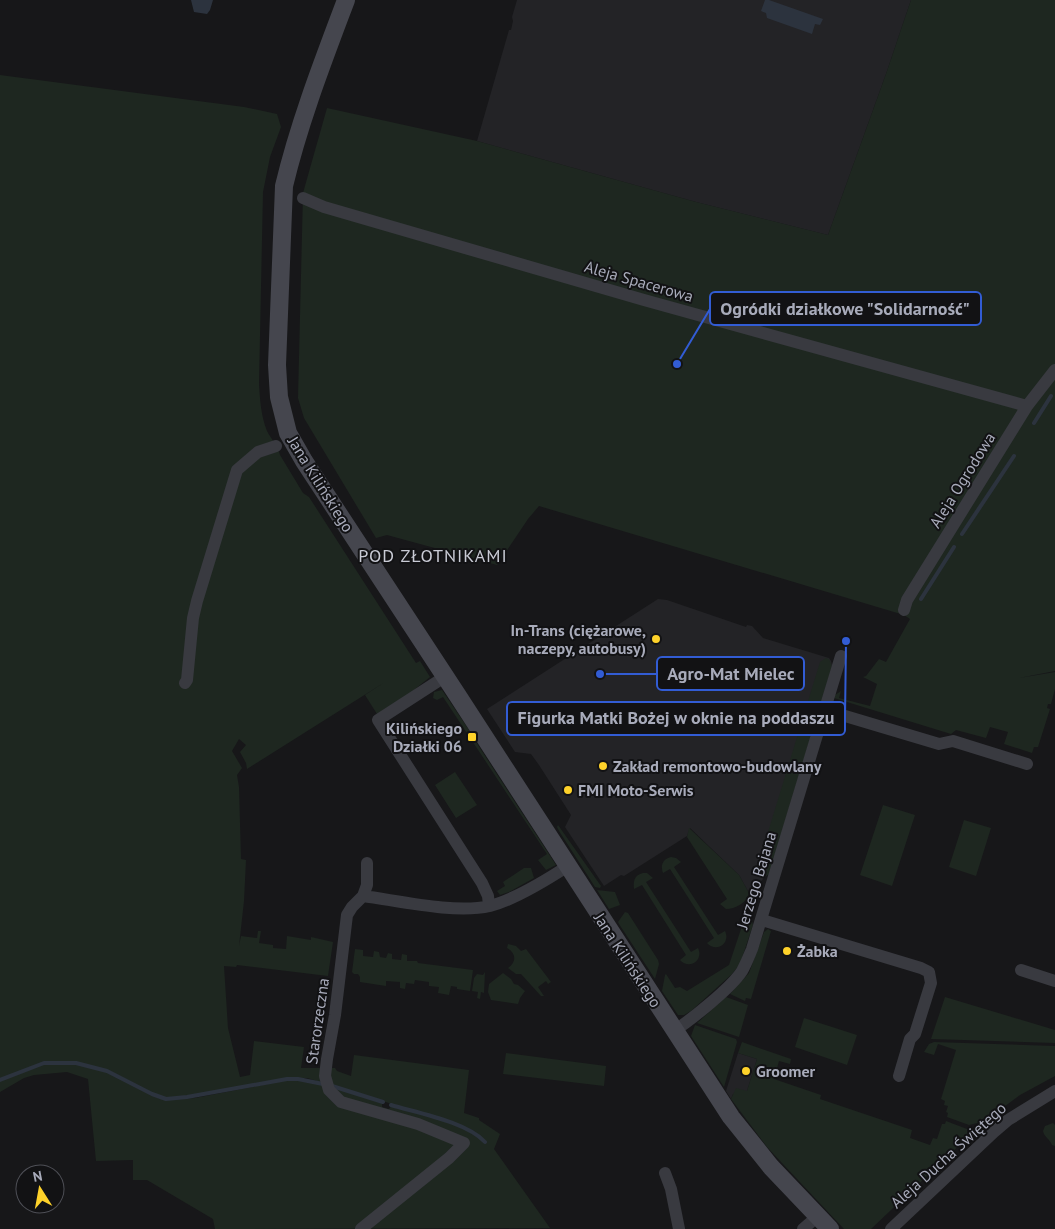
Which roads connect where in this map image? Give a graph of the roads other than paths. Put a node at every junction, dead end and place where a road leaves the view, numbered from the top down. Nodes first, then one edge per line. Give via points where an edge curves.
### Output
1 (346, 0) edge
2 (303, 198) dead end
3 (1055, 370) edge
4 (1027, 406) junction
5 (276, 446) dead end
6 (904, 610) dead end
7 (841, 656) dead end
8 (446, 676) junction
9 (185, 683) dead end
10 (825, 710) junction
11 (1027, 764) dead end
12 (367, 863) dead end
13 (568, 866) junction
14 (363, 896) junction
15 (490, 906) junction
16 (762, 920) junction
17 (1021, 970) dead end
18 (1055, 981) edge
19 (674, 1031) junction
20 (898, 1076) dead end
21 (1055, 1092) edge
22 (665, 1173) dead end
23 (824, 1223) edge
24 (361, 1229) edge
25 (679, 1229) edge
26 (803, 1229) edge
27 (891, 1229) edge

1 - 8 street, Jana Kilińskiego via 303,118 284,192 277,365 279,397 291,439
2 - 4 street, Aleja Spacerowa via 324,207 644,300
3 - 4 street, Aleja Ogrodowa
4 - 6 street, Aleja Ogrodowa
5 - 9 street via 258,452 236,470 197,601
7 - 10 street, Jerzego Bajana
8 - 13 street, Jana Kilińskiego
8 - 15 street via 378,720 482,883
10 - 11 street via 939,744 953,741
10 - 16 street, Jerzego Bajana
12 - 14 street via 367,884
13 - 15 street
13 - 19 street, Jana Kilińskiego
14 - 15 street via 457,909
14 - 24 street, Starorzeczna via 347,916 325,1076 329,1090 341,1102 418,1124 464,1143
16 - 19 street, Jerzego Bajana via 741,972
16 - 20 street via 929,972 932,983
17 - 18 street
19 - 23 street, Jana Kilińskiego via 751,1144
21 - 27 street, Aleja Ducha Świętego via 1008,1120
22 - 25 street
23 - 26 street

